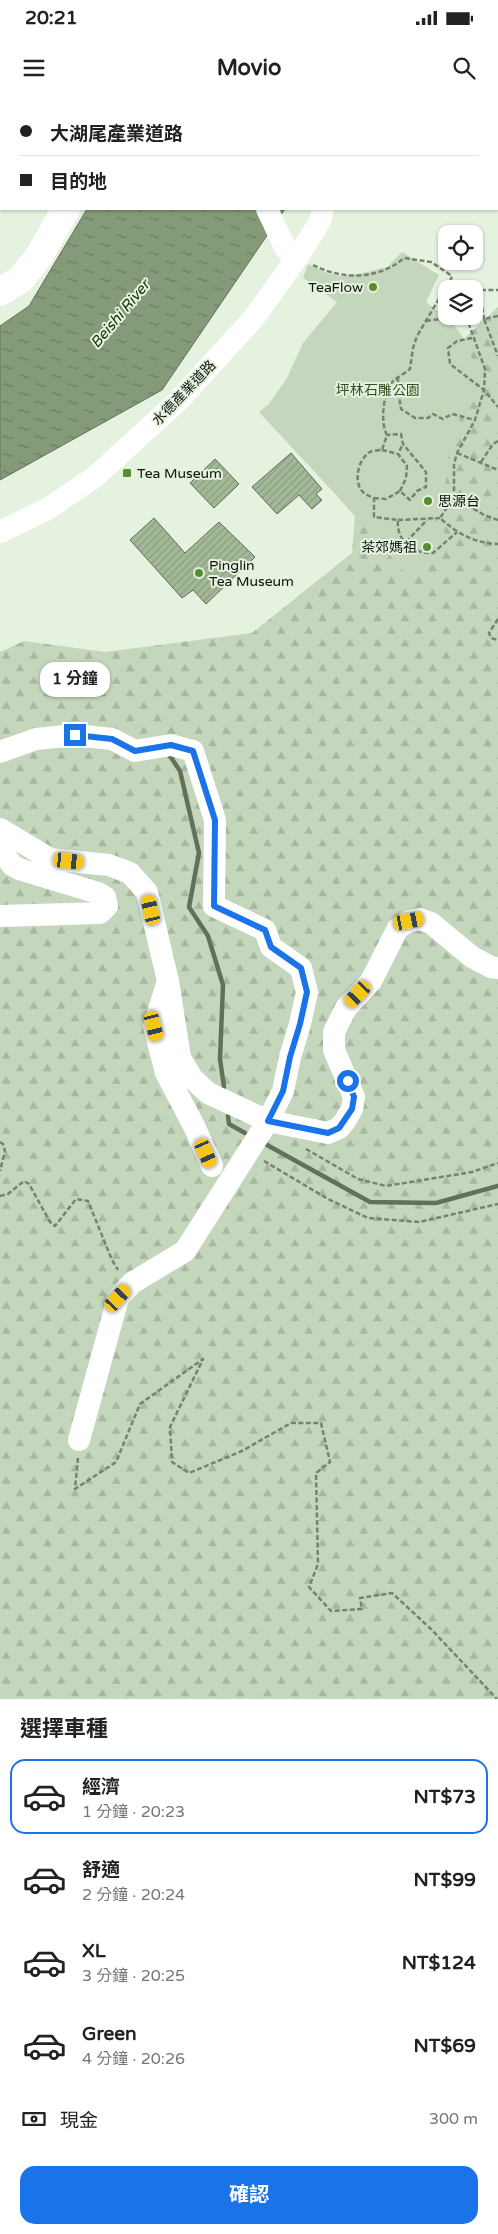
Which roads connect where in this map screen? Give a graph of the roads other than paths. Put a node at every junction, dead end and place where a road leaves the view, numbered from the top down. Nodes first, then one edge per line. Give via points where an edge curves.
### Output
1 (65, 210) edge
2 (267, 210) edge
3 (323, 210) edge
4 (297, 258) junction
5 (0, 292) edge
6 (0, 532) edge
7 (0, 752) edge
8 (0, 829) edge
9 (0, 848) edge
10 (0, 916) edge
11 (498, 968) edge
12 (168, 981) junction
13 (268, 1121) junction
14 (212, 1166) dead end
15 (79, 1440) road end

1 - 5 main road via 39,256 21,279
2 - 4 street via 285,247
3 - 4 street, 水德產業道路 via 320,221
4 - 6 street, 水德產業道路 via 253,319 177,402 133,443 96,476 49,508
7 - 13 street via 36,738 75,735 112,739 135,751 171,745 193,751 215,820 214,906 265,930 271,947 301,968 307,992 283,1091
8 - 12 street via 50,859 109,865 130,873 147,892
9 - 10 street via 12,866 98,893 105,897 107,906 100,913
11 - 13 street via 491,968 472,957 431,923 420,919 398,928 371,981 346,1008 334,1032 334,1050 354,1097 345,1121 328,1133
12 - 13 street via 180,1058 192,1078 208,1094
12 - 14 street via 154,1026 166,1073
13 - 15 street via 184,1251 132,1283 118,1298

